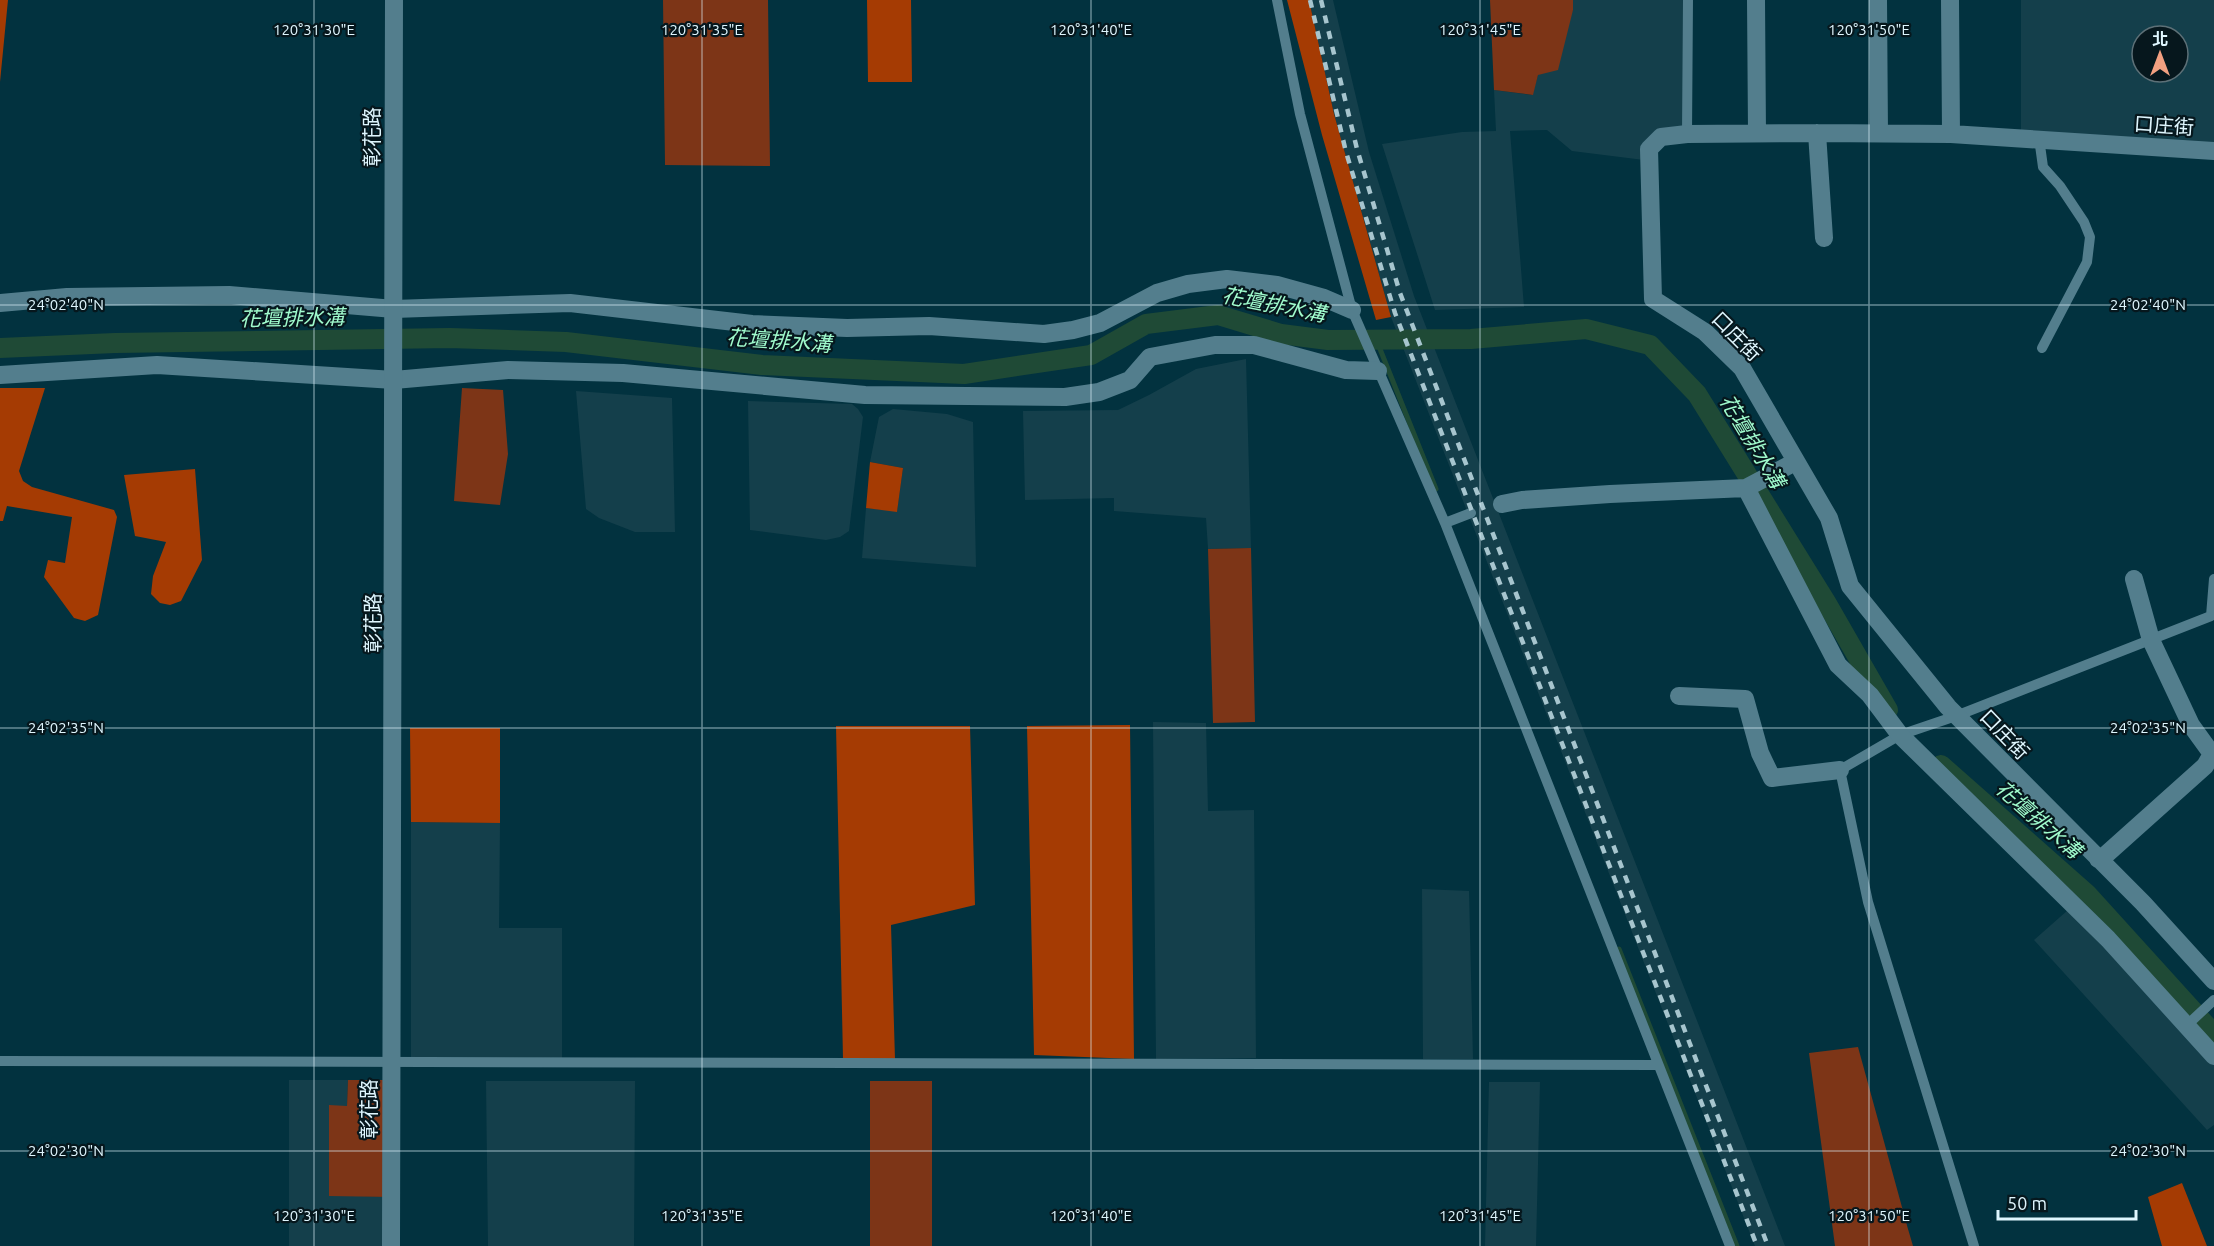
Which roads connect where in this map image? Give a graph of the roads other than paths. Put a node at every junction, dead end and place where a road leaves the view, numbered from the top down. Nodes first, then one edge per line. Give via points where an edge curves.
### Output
1 (394, 0) edge
2 (1277, 0) edge
3 (1688, 0) edge
4 (1756, 0) edge
5 (1878, 0) edge
6 (1950, 0) edge
7 (1757, 133) junction
8 (1817, 133) junction
9 (1879, 133) junction
10 (1687, 134) junction
11 (1951, 134) junction
12 (2039, 138) junction
13 (2214, 151) edge
14 (1824, 238) dead end
15 (0, 303) edge
16 (1354, 313) junction
17 (394, 314) junction
18 (2042, 348) dead end
19 (1375, 364) junction
20 (0, 375) edge
21 (394, 380) junction
22 (1790, 465) junction
23 (1750, 486) junction
24 (1502, 504) dead end
25 (1471, 513) dead end
26 (1445, 523) junction
27 (2134, 579) dead end
28 (2214, 579) edge
29 (2151, 640) junction
30 (1679, 696) dead end
31 (1956, 716) junction
32 (1900, 735) junction
33 (1840, 770) junction
34 (2098, 859) junction
35 (2214, 981) edge
36 (2214, 1000) edge
37 (2189, 1023) junction
38 (2214, 1056) edge
39 (0, 1061) edge
40 (390, 1062) junction
41 (1658, 1065) junction
42 (391, 1246) edge
43 (1730, 1246) edge
44 (1974, 1246) edge

1 - 17 street, 彰花路
2 - 16 lane via 1300,114
3 - 10 lane
4 - 7 street
5 - 9 street
6 - 11 street
7 - 8 street, 口庄街
7 - 10 street, 口庄街
8 - 9 street, 口庄街
8 - 14 street
9 - 11 street, 口庄街
10 - 22 street, 口庄街 via 1661,137 1649,149 1653,299 1705,332 1742,368
11 - 12 street, 口庄街
12 - 13 street, 口庄街
12 - 18 lane via 2043,167 2060,186 2090,237 2087,262
15 - 17 street via 67,297 229,295
16 - 17 street via 1324,298 1277,285 1227,279 1157,293 1100,323 1044,334 929,326 752,324 570,303
16 - 19 lane
17 - 21 street, 彰花路
19 - 21 street via 1346,370 1254,345 1215,345 1150,357 1130,380 1099,392 1065,397 865,395 623,374 508,370
19 - 26 lane
20 - 21 street via 157,365
21 - 40 street, 彰花路
22 - 23 street
22 - 31 street, 口庄街 via 1829,518 1850,586
23 - 24 street
23 - 32 street via 1838,665 1870,695
25 - 26 lane
26 - 41 lane
27 - 29 street
28 - 29 lane via 2211,616
29 - 31 lane
29 - 34 street via 2191,725 2212,754 2205,766
30 - 33 street via 1745,699 1760,753 1772,778
31 - 32 lane
31 - 34 street, 口庄街
32 - 33 lane
32 - 37 street
33 - 44 lane via 1868,902
34 - 35 street, 口庄街 via 2144,903
36 - 37 lane
37 - 38 street
39 - 40 lane
40 - 41 lane
40 - 42 street, 彰花路
41 - 43 lane

